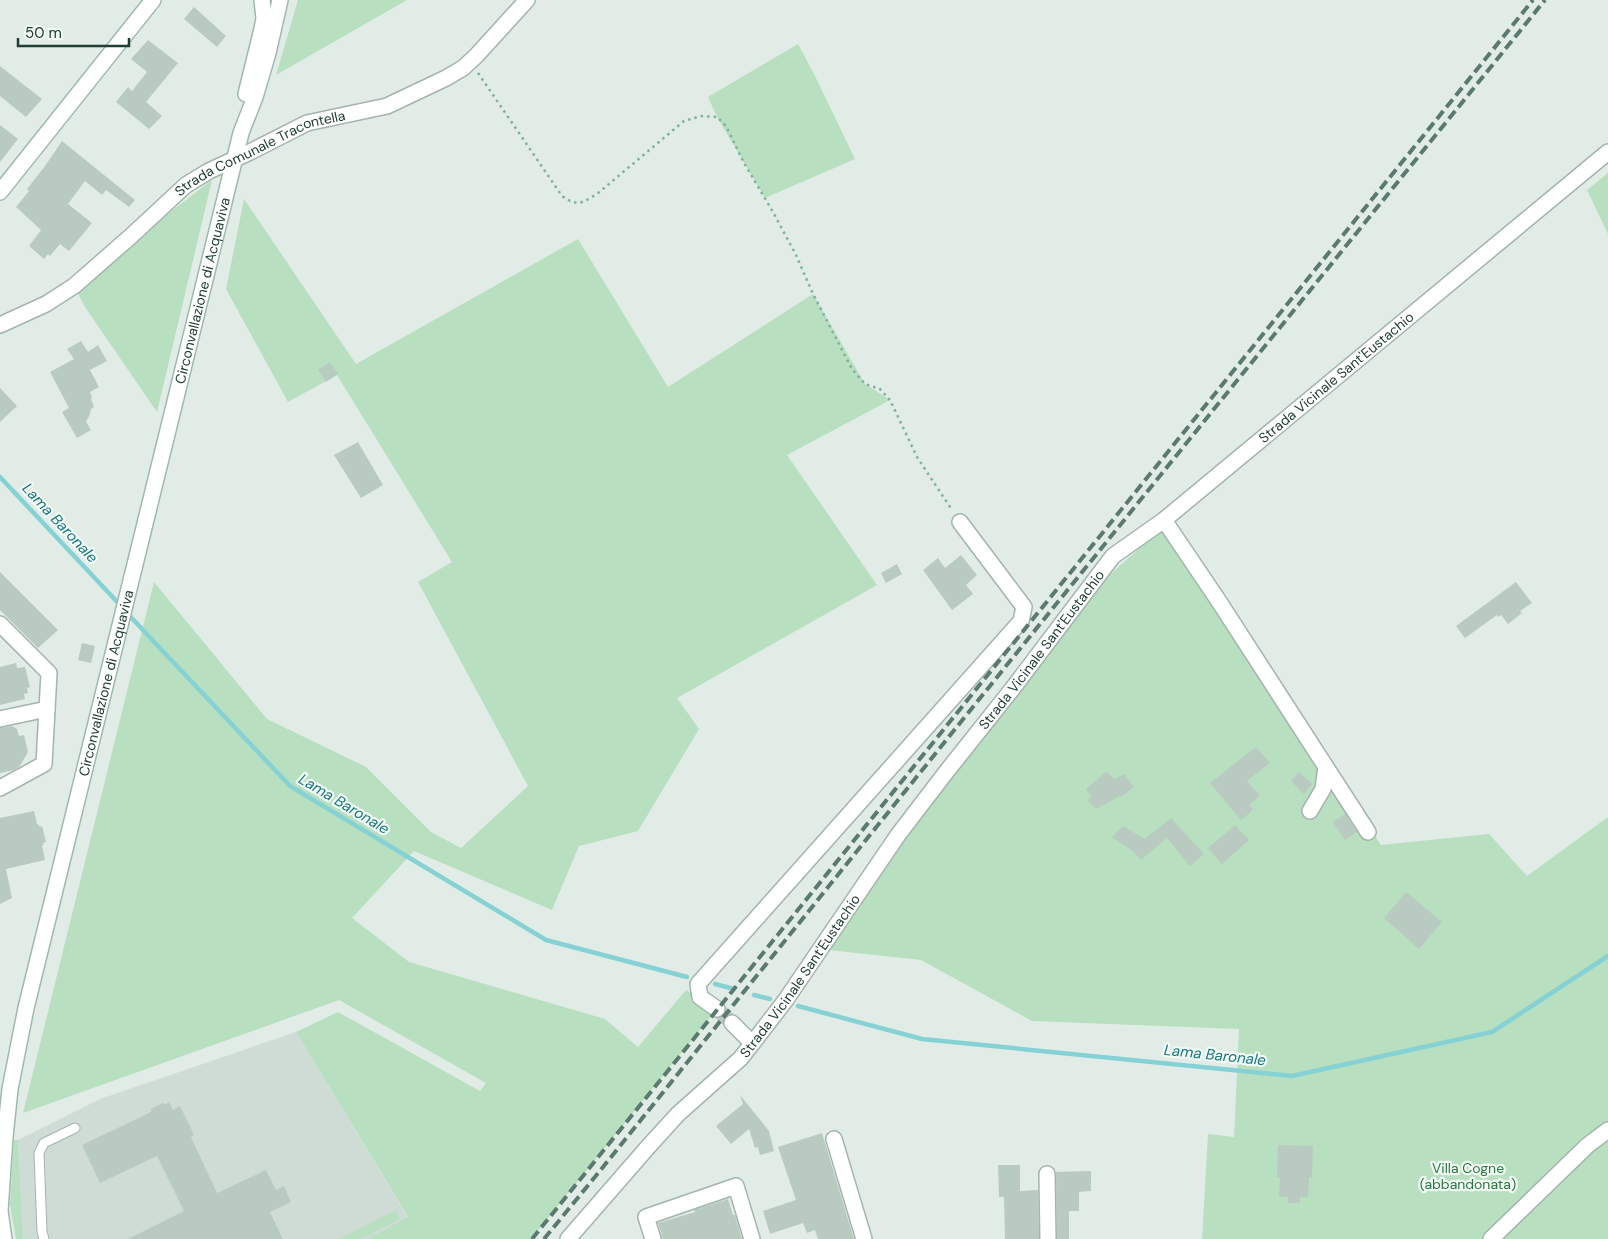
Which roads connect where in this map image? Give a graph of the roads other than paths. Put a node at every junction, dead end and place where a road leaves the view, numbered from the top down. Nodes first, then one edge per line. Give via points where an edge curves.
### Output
1 (153, 0) edge
2 (262, 0) edge
3 (280, 0) edge
4 (527, 0) edge
5 (241, 133) junction
6 (1608, 152) edge
7 (234, 159) junction
8 (0, 192) edge
9 (0, 325) edge
10 (1164, 520) junction
11 (960, 522) road end
12 (0, 624) edge
13 (47, 709) junction
14 (0, 719) edge
15 (1326, 767) junction
16 (0, 788) edge
17 (1310, 811) dead end
18 (1368, 832) dead end
19 (717, 1010) tunnel mouth
20 (732, 1023) tunnel mouth
21 (752, 1043) junction
22 (75, 1128) dead end
23 (1608, 1130) edge
24 (834, 1139) dead end
25 (1047, 1174) dead end
26 (4, 1239) edge
27 (44, 1239) edge
28 (568, 1239) edge
29 (653, 1239) edge
30 (752, 1239) edge
31 (864, 1239) edge
32 (1048, 1239) edge
33 (1491, 1239) edge

1 - 8 street
2 - 5 street via 264,18 243,109
3 - 5 street via 255,98
4 - 7 street, Strada Comunale Tracontella via 470,62 446,78 387,106 307,123
5 - 7 street, Circonvallazione di Acquaviva
6 - 10 street, Strada Vicinale Sant'Eustachio
7 - 9 street, Strada Comunale Tracontella via 186,185 74,286 46,304
7 - 26 street, Circonvallazione di Acquaviva via 24,1017 10,1089 5,1137 0,1211
10 - 15 street
10 - 21 street, Strada Vicinale Sant'Eustachio via 1113,556 898,835 785,1002
11 - 19 street via 1024,607 1021,621 698,984 700,997
12 - 13 street via 49,673
13 - 14 street
13 - 16 street via 44,764
15 - 17 street via 1323,789
15 - 18 street
20 - 21 street
21 - 28 street, Strada Vicinale Sant'Eustachio via 741,1058 678,1114
22 - 27 lane via 44,1143 39,1153
23 - 33 street via 1588,1145
24 - 31 street
25 - 32 street
29 - 30 street via 646,1216 736,1186

